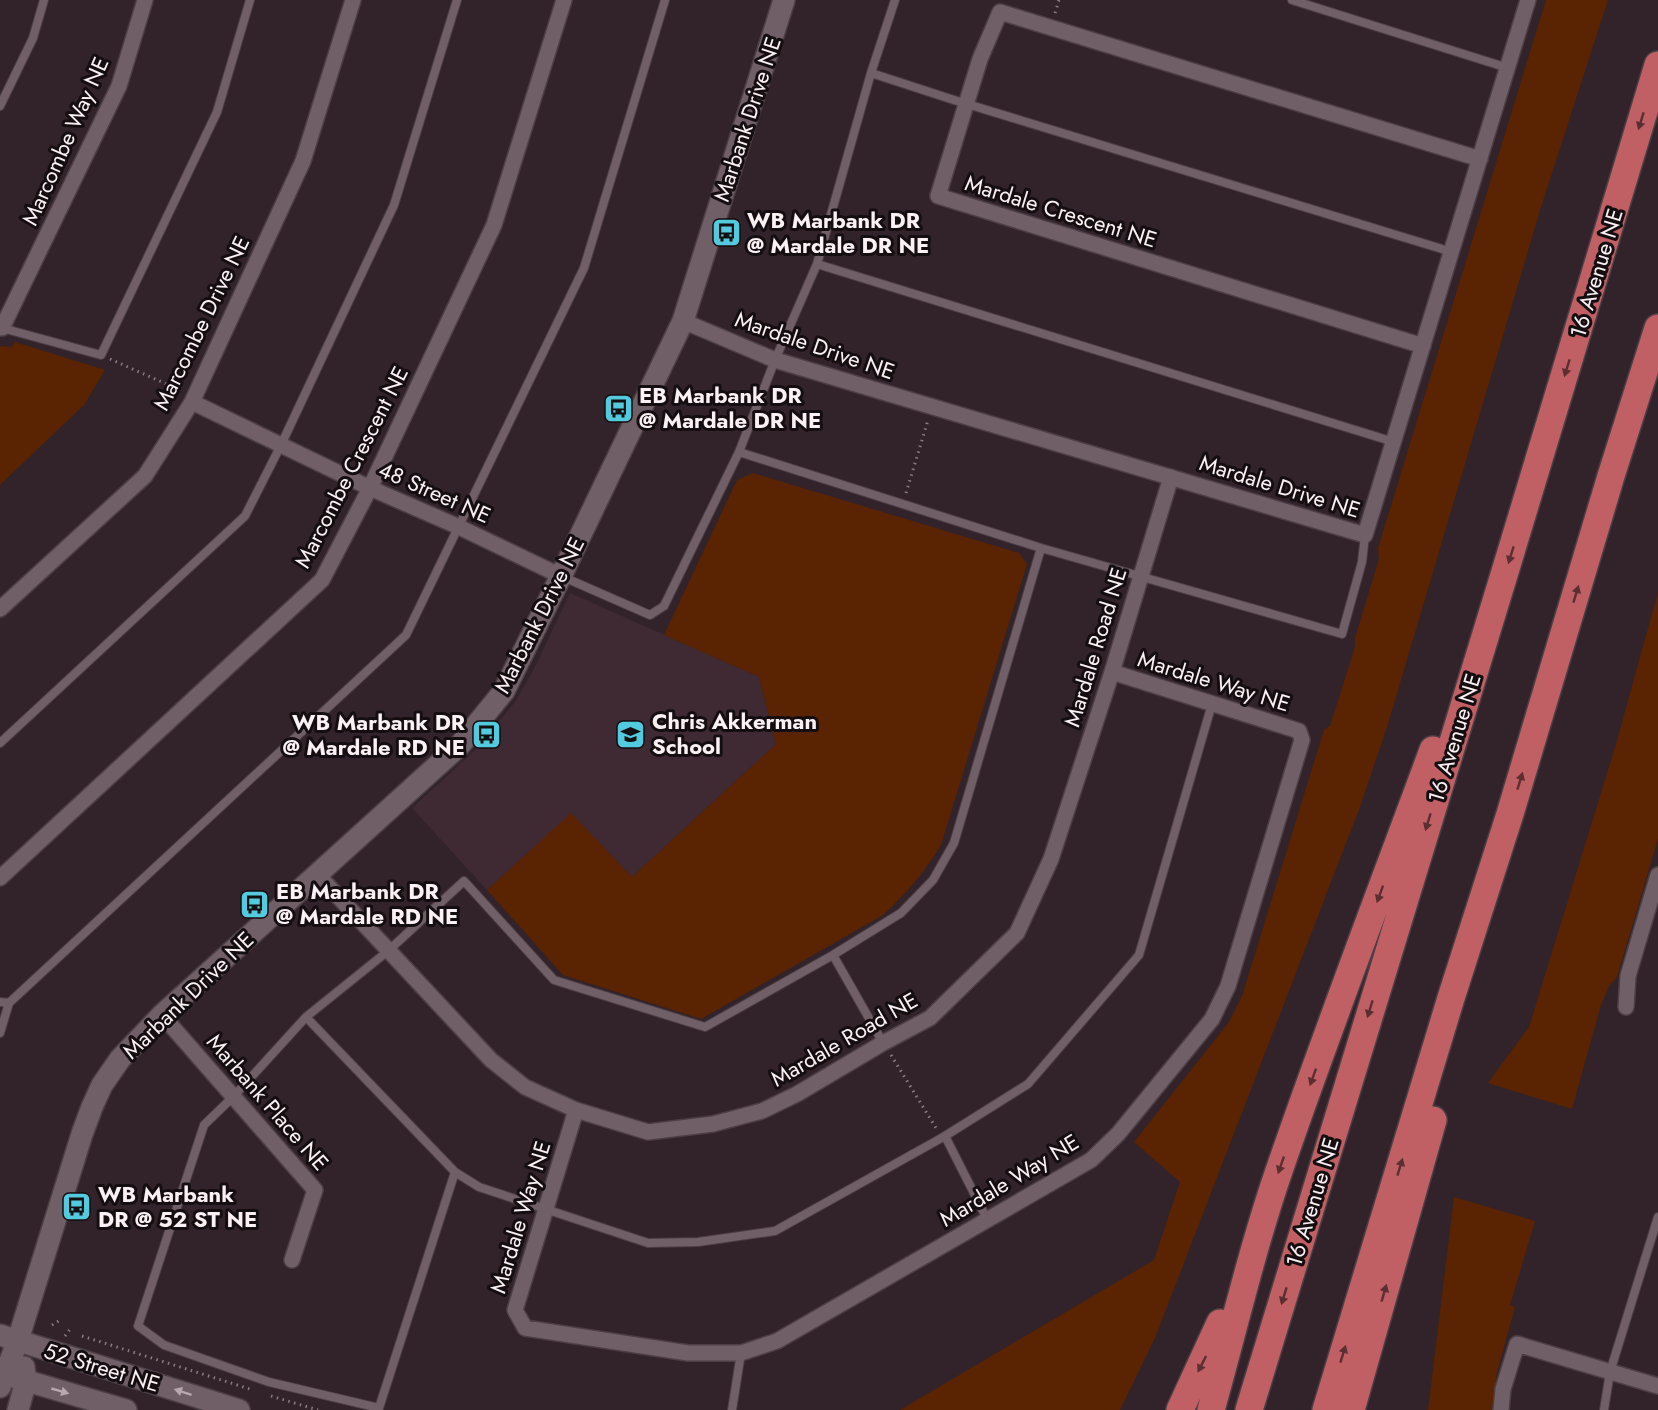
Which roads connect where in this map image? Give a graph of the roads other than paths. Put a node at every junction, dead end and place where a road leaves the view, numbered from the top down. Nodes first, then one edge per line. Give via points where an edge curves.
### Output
1 (44, 0) edge
2 (145, 0) edge
3 (250, 0) edge
4 (353, 0) edge
5 (457, 0) edge
6 (564, 0) edge
7 (665, 0) edge
8 (784, 0) edge
9 (895, 0) edge
10 (1292, 0) edge
11 (1528, 0) edge
12 (1658, 65) edge
13 (1508, 68) junction
14 (871, 73) junction
15 (966, 104) junction
16 (0, 106) edge
17 (1480, 159) junction
18 (1452, 252) junction
19 (817, 264) junction
20 (683, 321) junction
21 (1, 328) edge
22 (1658, 328) edge
23 (1423, 346) junction
24 (775, 360) junction
25 (192, 402) junction
26 (1394, 442) junction
27 (281, 445) junction
28 (739, 452) junction
29 (1171, 477) junction
30 (370, 488) junction
31 (459, 527) junction
32 (1365, 535) junction
33 (1041, 548) junction
34 (561, 576) junction
35 (1141, 576) junction
36 (1495, 606) junction
37 (0, 609) edge
38 (1112, 672) junction
39 (1212, 704) junction
40 (0, 743) edge
41 (317, 874) junction
42 (1658, 875) edge
43 (0, 878) edge
44 (388, 951) junction
45 (833, 955) junction
46 (0, 1002) edge
47 (9, 1003) junction
48 (1626, 1007) dead end
49 (162, 1015) junction
50 (306, 1017) junction
51 (0, 1033) edge
52 (884, 1043) junction
53 (234, 1096) junction
54 (576, 1110) junction
55 (945, 1136) junction
56 (455, 1172) junction
57 (545, 1210) junction
58 (1658, 1216) edge
59 (987, 1219) junction
60 (292, 1260) dead end
61 (1246, 1274) junction
62 (9, 1338) edge
63 (741, 1353) junction
64 (1610, 1372) junction
65 (2, 1378) edge
66 (26, 1381) junction
67 (1658, 1386) edge
68 (1334, 1407) edge
69 (379, 1408) junction
70 (18, 1410) edge
71 (126, 1410) edge
72 (239, 1410) edge
73 (389, 1410) edge
74 (732, 1410) edge
75 (1180, 1410) edge
76 (1210, 1410) edge
77 (1249, 1410) edge
78 (1501, 1410) edge
79 (1604, 1410) edge

1 - 16 lane via 33,38
2 - 21 street, Marcombe Way NE via 119,87
3 - 21 lane via 217,112 101,355
4 - 25 street, Marcombe Drive NE via 303,161
5 - 27 lane via 394,205
6 - 30 street, Marcombe Crescent NE via 494,225
7 - 31 lane via 584,268
8 - 20 street, Marbank Drive NE
9 - 14 lane
10 - 13 lane
11 - 13 street, Mardale Drive NE
12 -> 36 highway, 16 Avenue NE
13 - 17 street, Mardale Drive NE
14 - 15 lane
14 - 19 lane
15 - 17 street, Mardale Crescent NE via 1000,12
15 - 18 lane
15 - 23 street, Mardale Crescent NE via 938,196
17 - 18 street, Mardale Drive NE
18 - 23 street, Mardale Drive NE
19 - 24 lane
19 - 26 lane
20 - 24 street, Mardale Drive NE
20 - 34 street, Marbank Drive NE
68 -> 22 highway via 1451,998
23 - 26 street, Mardale Drive NE
24 - 28 lane
24 - 29 street, Mardale Drive NE
25 - 27 street, 48 Street NE
25 - 37 street, Marcombe Drive NE via 145,476
26 - 32 street, Mardale Drive NE
27 - 30 street, 48 Street NE
27 - 40 lane via 245,516
28 - 33 lane
28 - 34 lane via 664,606 650,615
29 - 32 street, Mardale Drive NE
29 - 35 street, Mardale Road NE
30 - 31 street, 48 Street NE
30 - 43 street, Marcombe Crescent NE via 322,580
31 - 34 street, 48 Street NE
31 - 47 lane via 406,635
32 - 35 lane via 1362,562 1342,634
33 - 35 lane
33 - 45 lane via 954,843 933,880 901,913
34 - 41 street, Marbank Drive NE via 504,690 460,745
35 - 38 street, Mardale Road NE
36 -> 61 highway via 1464,664 1281,1166
36 -> 77 highway, 16 Avenue NE
38 - 39 street, Mardale Way NE
38 - 52 street, Mardale Road NE via 1051,859 1017,933 930,1018
39 - 55 lane via 1139,955 1028,1084
39 - 59 street, Mardale Way NE via 1299,731 1302,740 1228,986 1212,1019 1105,1147 1091,1160
41 - 44 street, Mardale Road NE
41 - 49 street, Marbank Drive NE
42 - 48 street via 1628,976
44 - 45 lane via 464,881 554,980 705,1027
44 - 50 lane
44 - 54 street, Mardale Road NE via 491,1060 525,1087
45 - 52 lane
46 - 47 lane
47 - 51 lane
49 - 53 street, Marbank Place NE
49 - 62 street, Marbank Drive NE via 120,1059 102,1085
50 - 53 lane
50 - 56 lane
52 - 54 street, Mardale Road NE via 762,1111 713,1124 648,1132
53 - 60 street, Marbank Place NE via 315,1190
53 - 69 lane via 204,1125 138,1326 164,1345 216,1364 269,1382
54 - 57 street, Mardale Way NE
55 - 57 lane via 775,1231 698,1242 648,1243
55 - 59 lane
56 - 57 lane via 478,1187
56 - 69 lane
57 - 63 street, Mardale Way NE via 515,1310 525,1328 688,1353
58 - 64 lane
59 - 63 street, Mardale Way NE via 777,1341
61 -> 75 highway
61 - 76 highway
62 - 65 street, Marbank Drive NE
62 - 66 street
72 -> 62 street, 52 Street NE
63 - 74 lane
64 - 67 street
64 - 78 street via 1517,1344 1503,1389
64 - 79 lane
65 - 66 street, 52 Street NE
66 - 70 street
66 -> 71 street, 52 Street NE
69 - 73 lane

